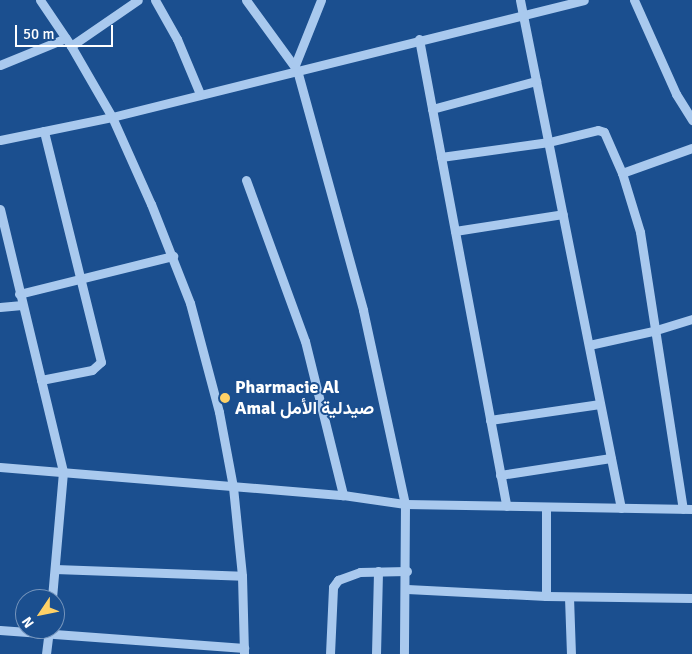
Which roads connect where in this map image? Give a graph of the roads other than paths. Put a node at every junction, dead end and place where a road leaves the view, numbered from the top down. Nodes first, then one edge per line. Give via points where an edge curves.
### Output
1 (40, 0) edge
2 (138, 0) edge
3 (155, 0) edge
4 (246, 0) edge
5 (321, 0) edge
6 (520, 0) edge
7 (584, 0) edge
8 (634, 0) edge
9 (523, 14) junction
10 (419, 39) junction
11 (69, 42) junction
12 (0, 65) edge
13 (296, 68) junction
14 (536, 81) junction
15 (200, 94) junction
16 (432, 109) junction
17 (112, 117) junction
18 (692, 120) edge
19 (44, 131) junction
20 (0, 140) edge
21 (549, 142) junction
22 (692, 148) edge
23 (441, 157) junction
24 (622, 173) junction
25 (246, 180) dead end
26 (0, 209) edge
27 (563, 214) junction
28 (455, 231) junction
29 (173, 256) junction
30 (82, 280) junction
31 (19, 294) junction
32 (22, 305) junction
33 (0, 307) edge
34 (692, 319) edge
35 (653, 332) junction
36 (589, 345) junction
37 (40, 380) junction
38 (600, 404) junction
39 (490, 420) junction
40 (611, 458) junction
41 (0, 467) edge
42 (64, 472) junction
43 (500, 475) junction
44 (233, 486) junction
45 (343, 494) junction
46 (406, 504) junction
47 (506, 506) junction
48 (546, 506) junction
49 (621, 508) junction
50 (688, 509) edge
51 (55, 569) junction
52 (378, 571) junction
53 (407, 571) junction
54 (242, 576) junction
55 (53, 589) edge
56 (407, 589) junction
57 (546, 596) junction
58 (569, 597) junction
59 (692, 598) edge
60 (0, 630) edge
61 (15, 630) edge
62 (65, 633) edge
63 (48, 639) edge
64 (244, 651) edge
65 (46, 654) edge
66 (330, 654) edge
67 (376, 654) edge
68 (404, 654) edge
69 (571, 654) edge

1 - 11 street
2 - 11 street
3 - 15 street via 177,40
4 - 13 street
5 - 13 street
6 - 9 street
7 - 9 street
8 - 18 street via 676,94
9 - 10 street
9 - 14 street
10 - 13 street
10 - 16 street
11 - 12 street
11 - 17 street
13 - 15 street
13 - 46 street via 353,272
14 - 16 street
14 - 21 street
15 - 17 street
16 - 23 street
17 - 19 street
17 - 29 street
19 - 20 street
19 - 30 street
21 - 23 street
21 - 24 street via 598,130 604,132
21 - 27 street
22 - 24 street
23 - 28 street
24 - 35 street via 640,232
25 - 45 street via 305,341
26 - 31 street
27 - 28 street
27 - 36 street
28 - 39 street
29 - 30 street
29 - 44 street via 190,303 220,412
30 - 31 street
30 - 37 street via 101,362 92,370
31 - 32 street
32 - 33 street
32 - 37 street
34 - 35 street
35 - 36 street
35 - 50 street
36 - 38 street
37 - 42 street
38 - 39 street
38 - 40 street
39 - 43 street
40 - 43 street
40 - 49 street
41 - 42 street
42 - 44 street
42 - 51 street
43 - 47 street
44 - 45 street
44 - 54 street
45 - 46 street
46 - 47 street
46 - 53 street
47 - 48 street
48 - 49 street
48 - 57 street
49 - 50 street
51 - 54 street
51 - 55 street
52 - 53 street
52 - 66 street via 348,574 333,587
52 - 67 street
53 - 56 street
54 - 64 street
56 - 57 street
56 - 68 street
57 - 58 street
58 - 59 street
58 - 69 street
60 - 61 street
62 - 64 street
63 - 65 street

